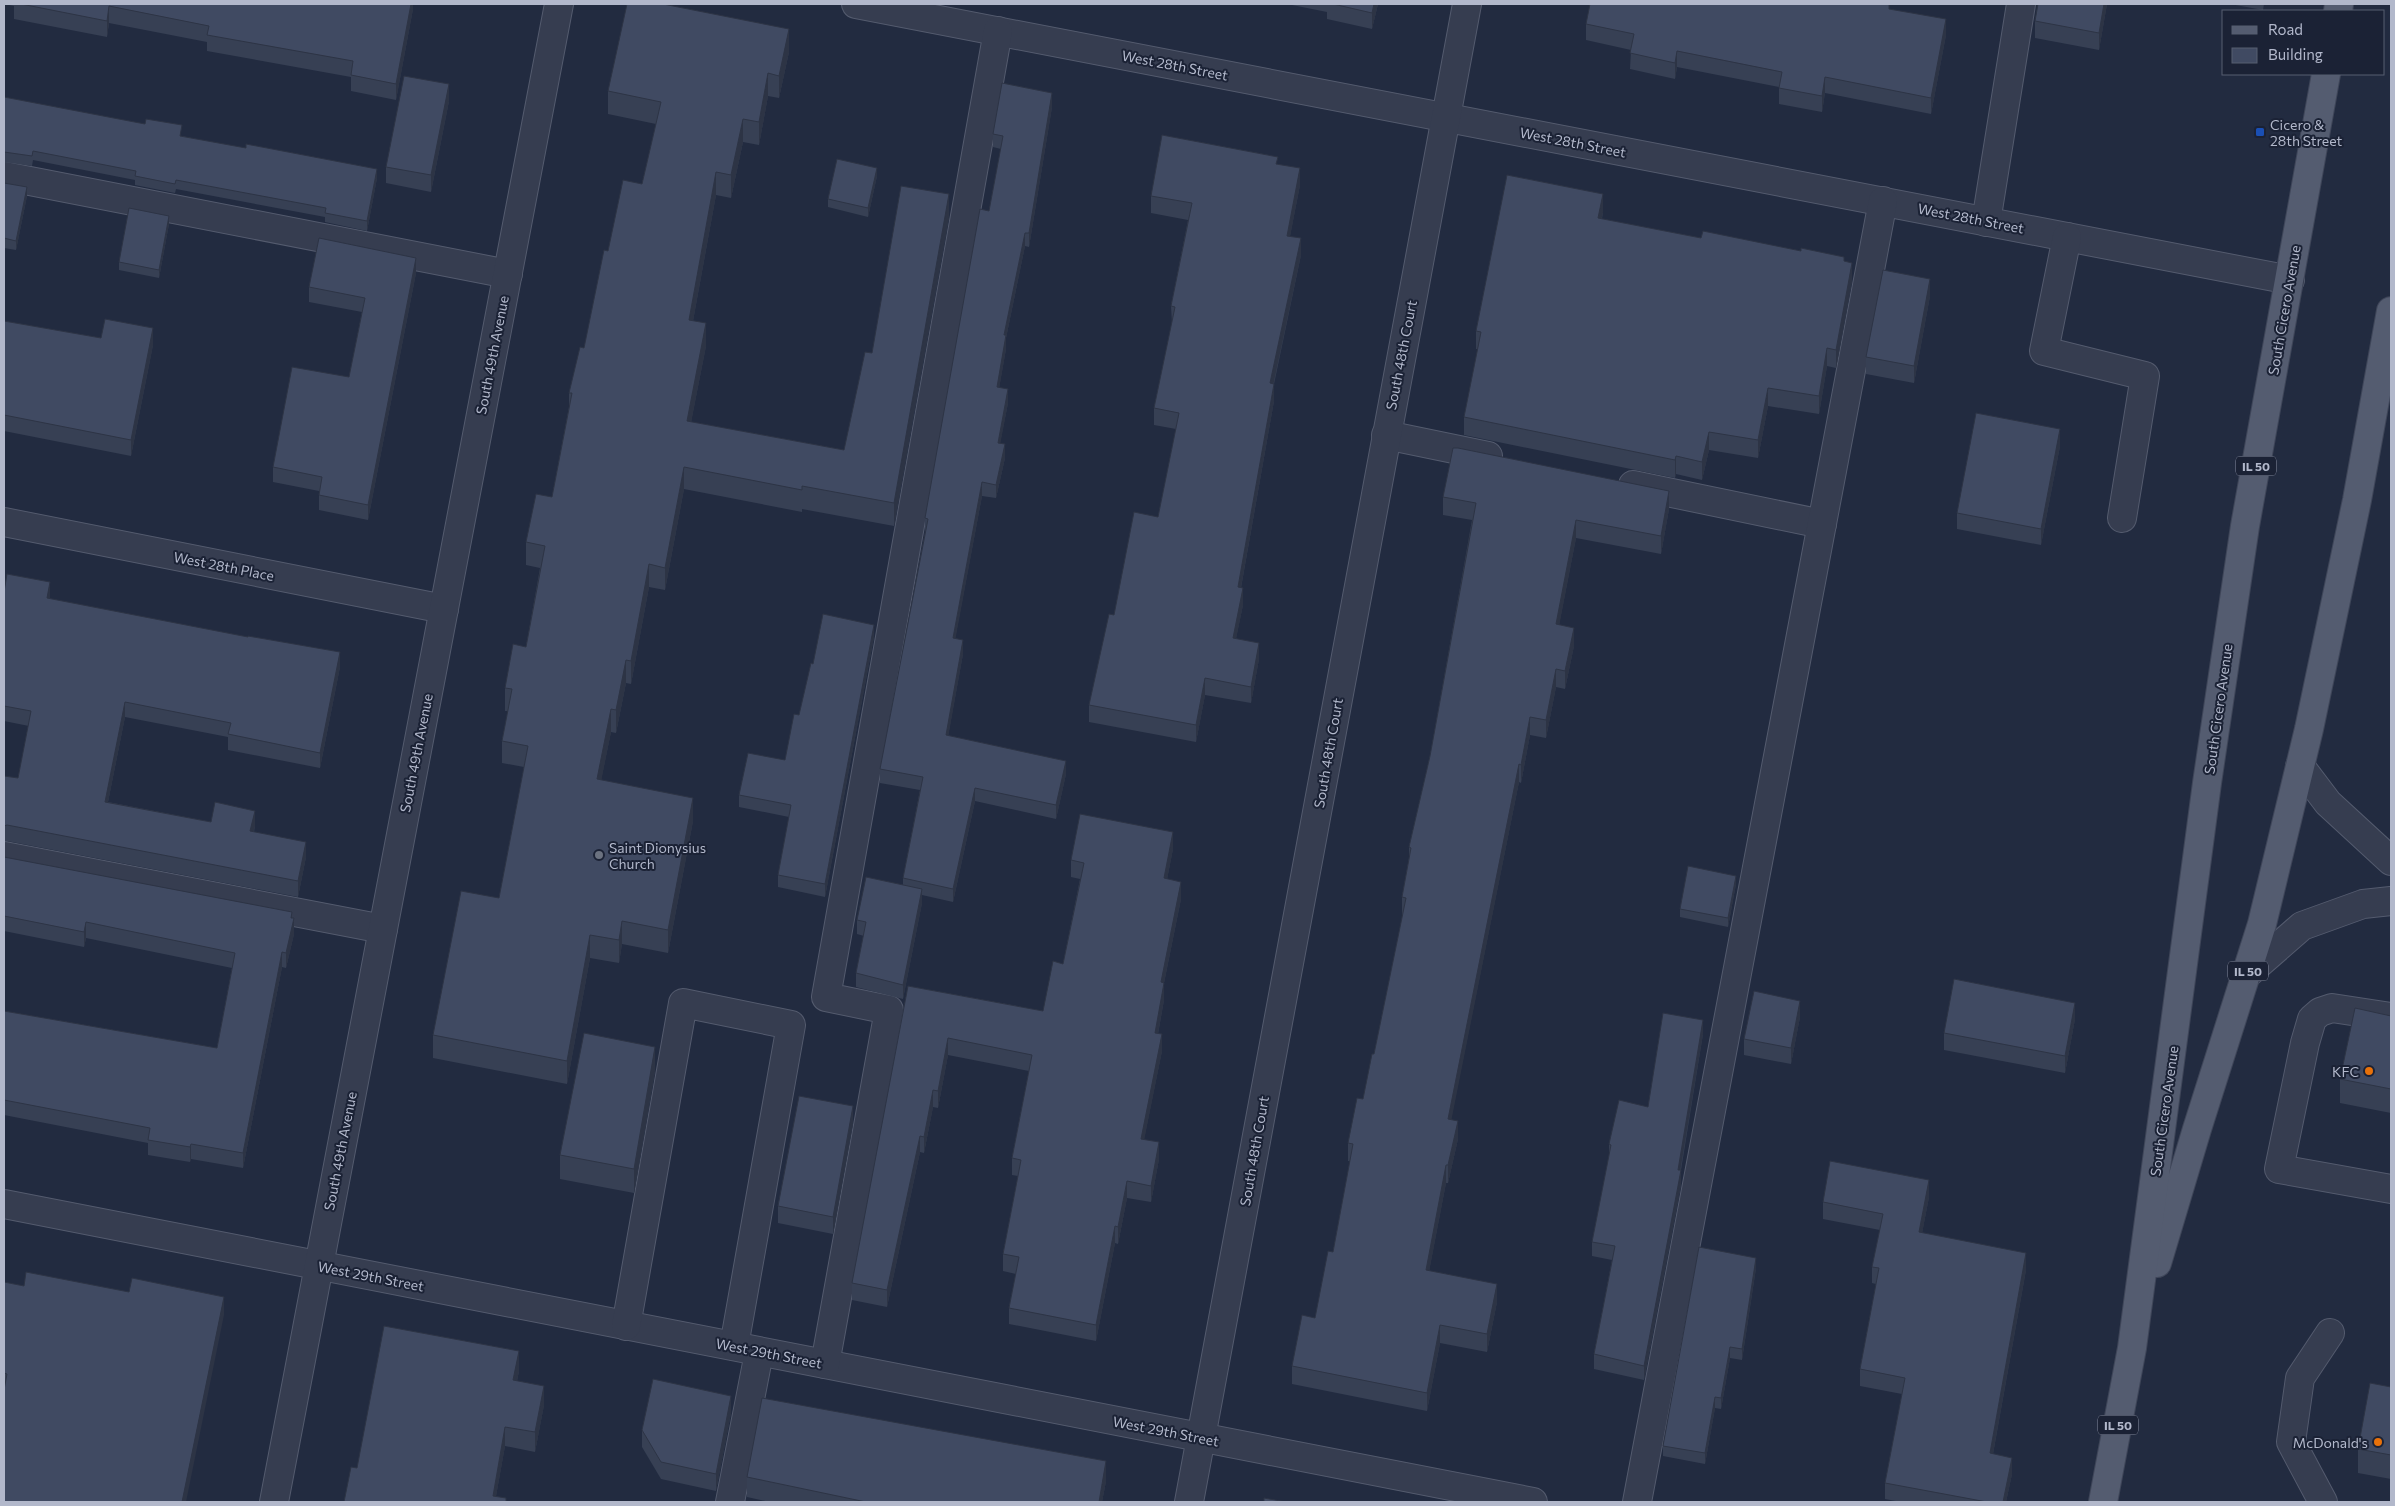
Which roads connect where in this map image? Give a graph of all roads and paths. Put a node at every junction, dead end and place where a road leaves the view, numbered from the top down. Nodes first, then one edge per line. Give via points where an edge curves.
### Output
1 (559, 4) edge
2 (856, 4) edge
3 (1467, 4) edge
4 (2022, 4) edge
5 (998, 31) junction
6 (2326, 75) edge
7 (1446, 117) junction
8 (4, 176) edge
9 (1883, 201) junction
10 (1986, 222) junction
11 (2067, 237) junction
12 (508, 274) junction
13 (2290, 280) junction
14 (2391, 311) edge
15 (1386, 435) junction
16 (1513, 461) edge
17 (1609, 480) edge
18 (2122, 518) dead end
19 (4, 522) edge
20 (1822, 524) junction
21 (444, 610) junction
22 (2300, 766) junction
23 (4, 856) edge
24 (2391, 861) edge
25 (2391, 901) edge
26 (383, 929) junction
27 (2247, 974) junction
28 (2391, 1017) edge
29 (2391, 1189) edge
30 (4, 1204) edge
31 (319, 1266) junction
32 (626, 1326) junction
33 (2330, 1333) dead end
34 (2132, 1348) junction
35 (746, 1350) junction
36 (825, 1364) junction
37 (1201, 1437) junction
38 (274, 1502) edge
39 (730, 1502) edge
40 (1188, 1502) edge
41 (1533, 1502) edge
42 (1637, 1502) edge
43 (2103, 1502) edge
44 (2323, 1502) edge

1 - 12 street, South 49th Avenue
2 - 5 street, West 28th Street
3 - 7 street, South 48th Court
4 - 10 street
5 - 7 street, West 28th Street
5 - 36 street via 826,997 889,1010
6 - 13 main road, South Cicero Avenue / IL 50
7 - 9 street, West 28th Street
7 - 15 street, South 48th Court
8 - 12 street
9 - 10 street, West 28th Street
9 - 20 street
10 - 11 street, West 28th Street
11 - 13 street, West 28th Street
11 - 18 street via 2044,351 2145,376
12 - 21 street, South 49th Avenue
13 - 34 main road, South Cicero Avenue / IL 50 via 2245,526
14 - 22 main road, South Cicero Avenue / IL 50 via 2356,500
15 - 16 street
15 - 37 street, South 48th Court
17 - 20 street
19 - 21 street, West 28th Place
20 - 42 street
21 - 26 street, South 49th Avenue
22 - 24 street via 2328,803
22 - 27 main road, South Cicero Avenue / IL 50
23 - 26 street
25 - 27 street via 2364,904 2302,926
26 - 31 street, South 49th Avenue
27 - 34 main road, South Cicero Avenue / IL 50
28 - 29 street via 2332,1008 2320,1012 2312,1020 2279,1169
30 - 31 street, West 29th Street
31 - 32 street, West 29th Street
31 - 38 street, South 49th Avenue
32 - 35 street, West 29th Street
32 - 35 street via 683,1003 790,1025
33 - 44 street via 2300,1378 2291,1442
34 - 43 main road, South Cicero Avenue / IL 50
35 - 36 street, West 29th Street
35 - 39 street
36 - 37 street, West 29th Street
37 - 40 street, South 48th Court
37 - 41 street, West 29th Street

